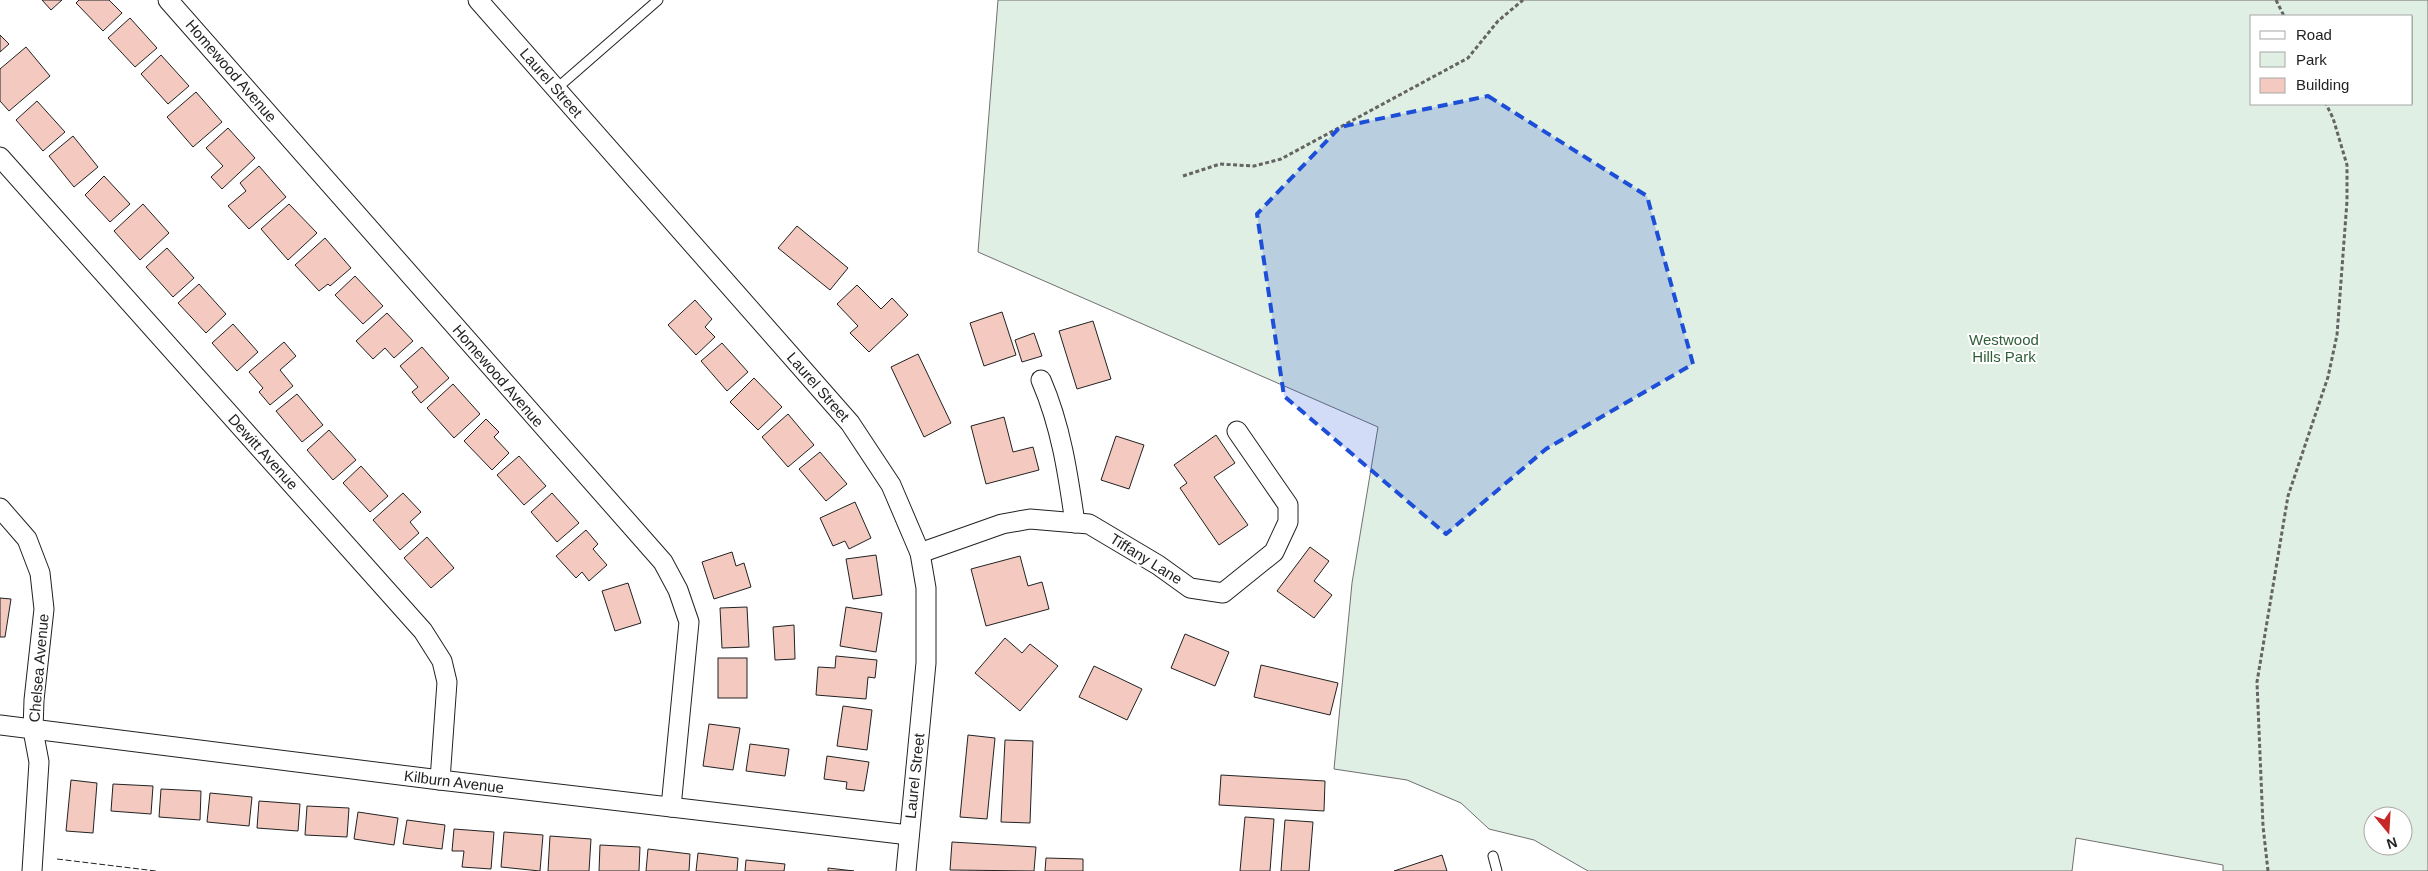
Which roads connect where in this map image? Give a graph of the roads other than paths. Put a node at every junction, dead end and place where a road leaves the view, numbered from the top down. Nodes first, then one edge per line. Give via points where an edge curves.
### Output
1 (168, 0) edge
2 (658, 0) edge
3 (482, 1) edge
4 (556, 89) junction
5 (0, 157) edge
6 (1041, 380) dead end
7 (1237, 431) dead end
8 (0, 508) edge
9 (1075, 523) junction
10 (920, 553) junction
11 (0, 725) edge
12 (33, 730) junction
13 (440, 780) junction
14 (671, 807) junction
15 (909, 835) junction
16 (1493, 856) dead end
17 (32, 871) edge
18 (906, 871) edge
19 (1497, 871) edge

1 - 14 street, Homewood Avenue via 663,562 678,590 688,622
2 - 4 lane
3 - 4 street, Laurel Street
4 - 10 street, Laurel Street via 850,423 891,485
5 - 13 street, Dewitt Avenue via 423,631 442,662 447,682
6 - 9 street via 1054,410
7 - 9 street, Tiffany Lane via 1288,505 1288,522 1274,552 1223,593 1190,588 1089,524
8 - 12 street, Chelsea Avenue via 26,539 40,573 44,609
9 - 10 street, Tiffany Lane via 1030,519 1002,524
10 - 15 street, Laurel Street via 926,588 926,663
11 - 12 street, Kilburn Avenue
12 - 13 street, Kilburn Avenue
12 - 17 street, Chelsea Avenue via 40,762
13 - 14 street, Kilburn Avenue
14 - 15 street, Kilburn Avenue
15 - 18 street, Laurel Street
16 - 19 lane

